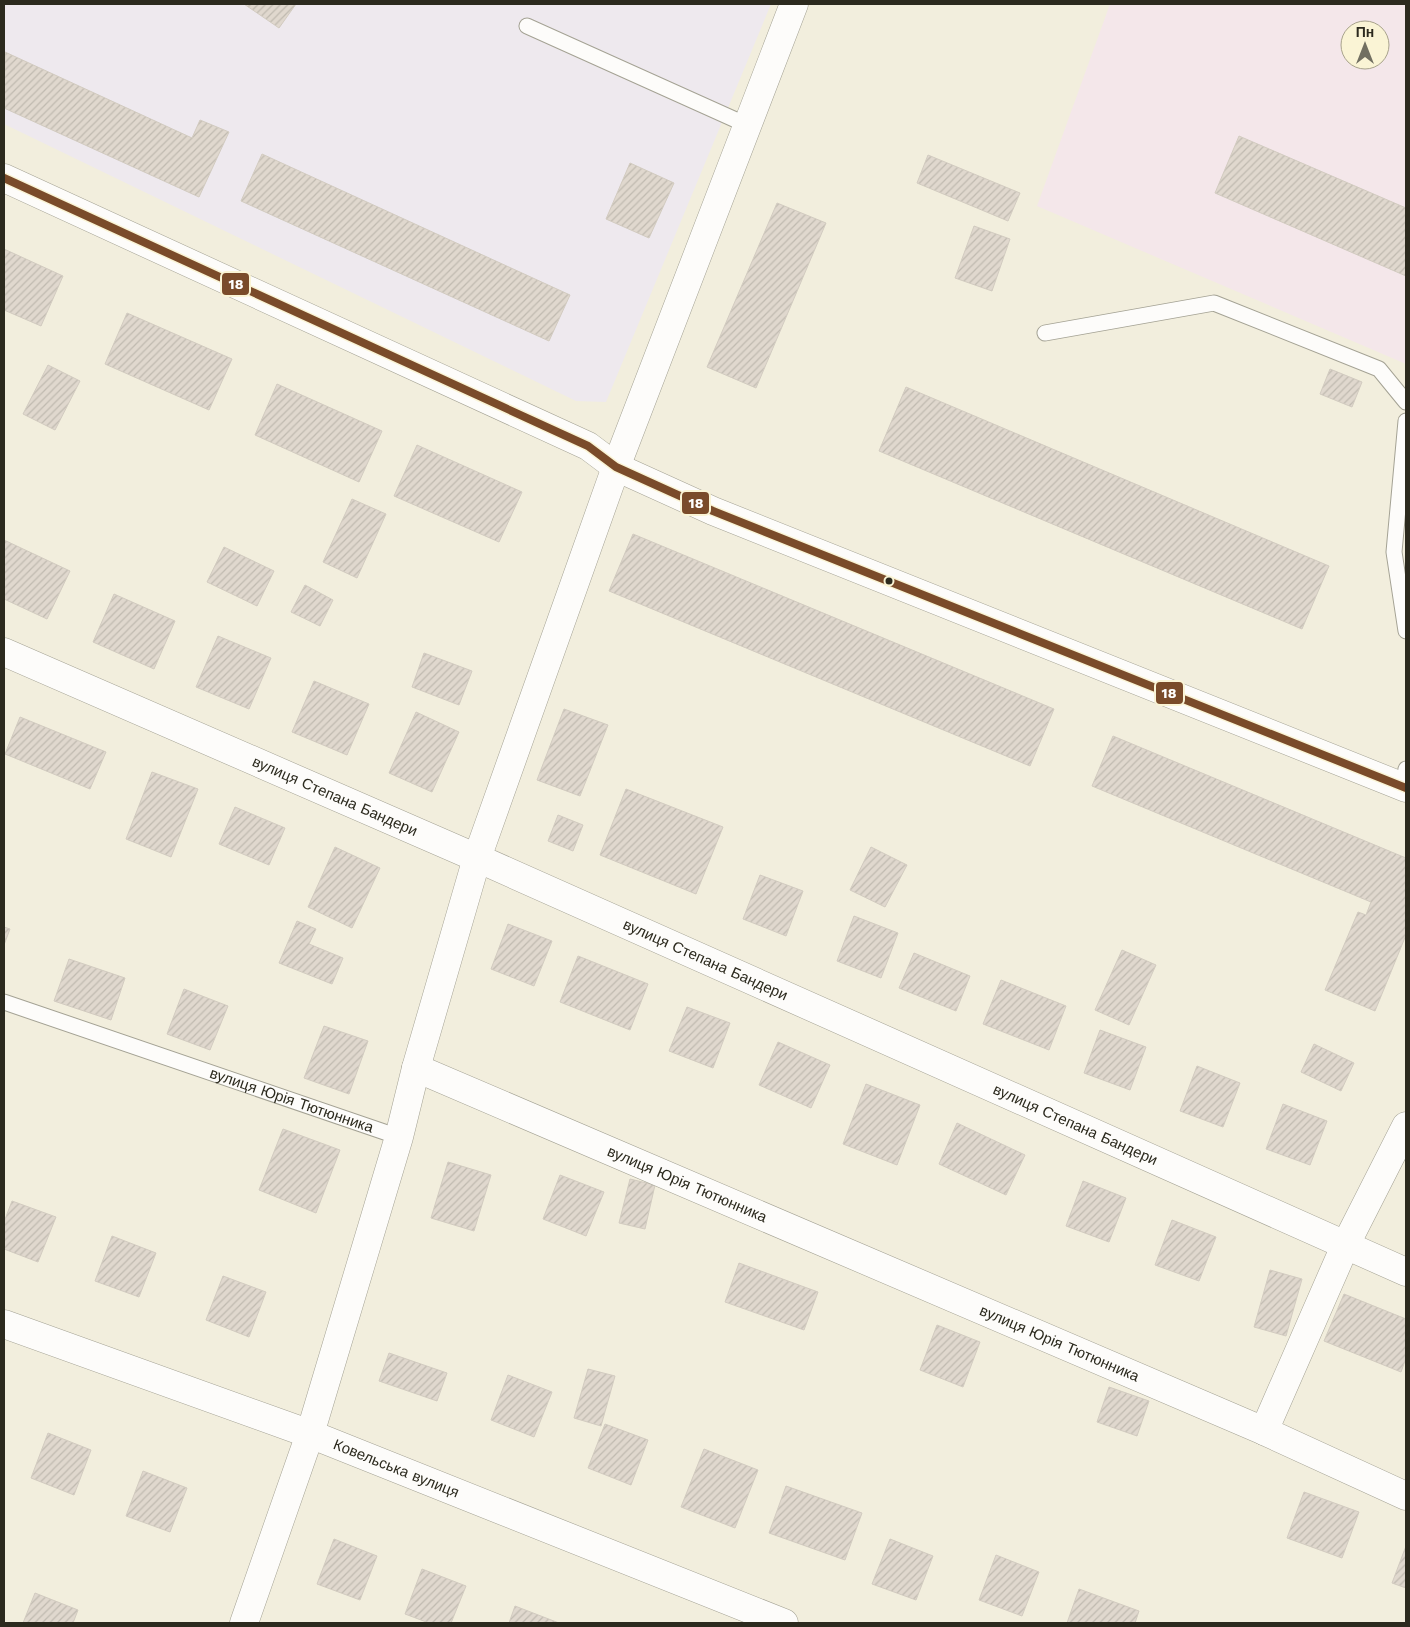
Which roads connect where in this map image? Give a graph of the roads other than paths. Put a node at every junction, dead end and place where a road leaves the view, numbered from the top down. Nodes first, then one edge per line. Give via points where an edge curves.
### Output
1 (794, 4) edge
2 (527, 26) dead end
3 (747, 125) junction
4 (4, 178) edge
5 (1045, 332) dead end
6 (1406, 402) edge
7 (1406, 421) edge
8 (616, 468) junction
9 (1406, 631) edge
10 (4, 652) edge
11 (1405, 781) edge
12 (477, 858) junction
13 (4, 1002) edge
14 (416, 1068) junction
15 (1406, 1126) edge
16 (399, 1137) junction
17 (1345, 1246) junction
18 (1406, 1272) edge
19 (4, 1324) edge
20 (1264, 1431) junction
21 (310, 1434) junction
22 (1406, 1496) edge
23 (244, 1623) edge
24 (784, 1623) edge

1 - 3 street
2 - 3 lane
3 - 8 street
4 - 8 street via 588,446
5 - 6 lane via 1214,303 1379,369
7 - 9 lane via 1394,552
8 - 11 street via 722,514
8 - 12 street
10 - 12 street, вулиця Степана Бандери
12 - 14 street
12 - 17 street, вулиця Степана Бандери
13 - 16 lane, вулиця Юрія Тютюнника
14 - 16 street
14 - 20 street, вулиця Юрія Тютюнника
15 - 17 street
16 - 21 street
17 - 18 street, вулиця Степана Бандери
17 - 20 street
19 - 21 street, Ковельська вулиця
20 - 22 street, вулиця Юрія Тютюнника
21 - 23 street
21 - 24 street, Ковельська вулиця

